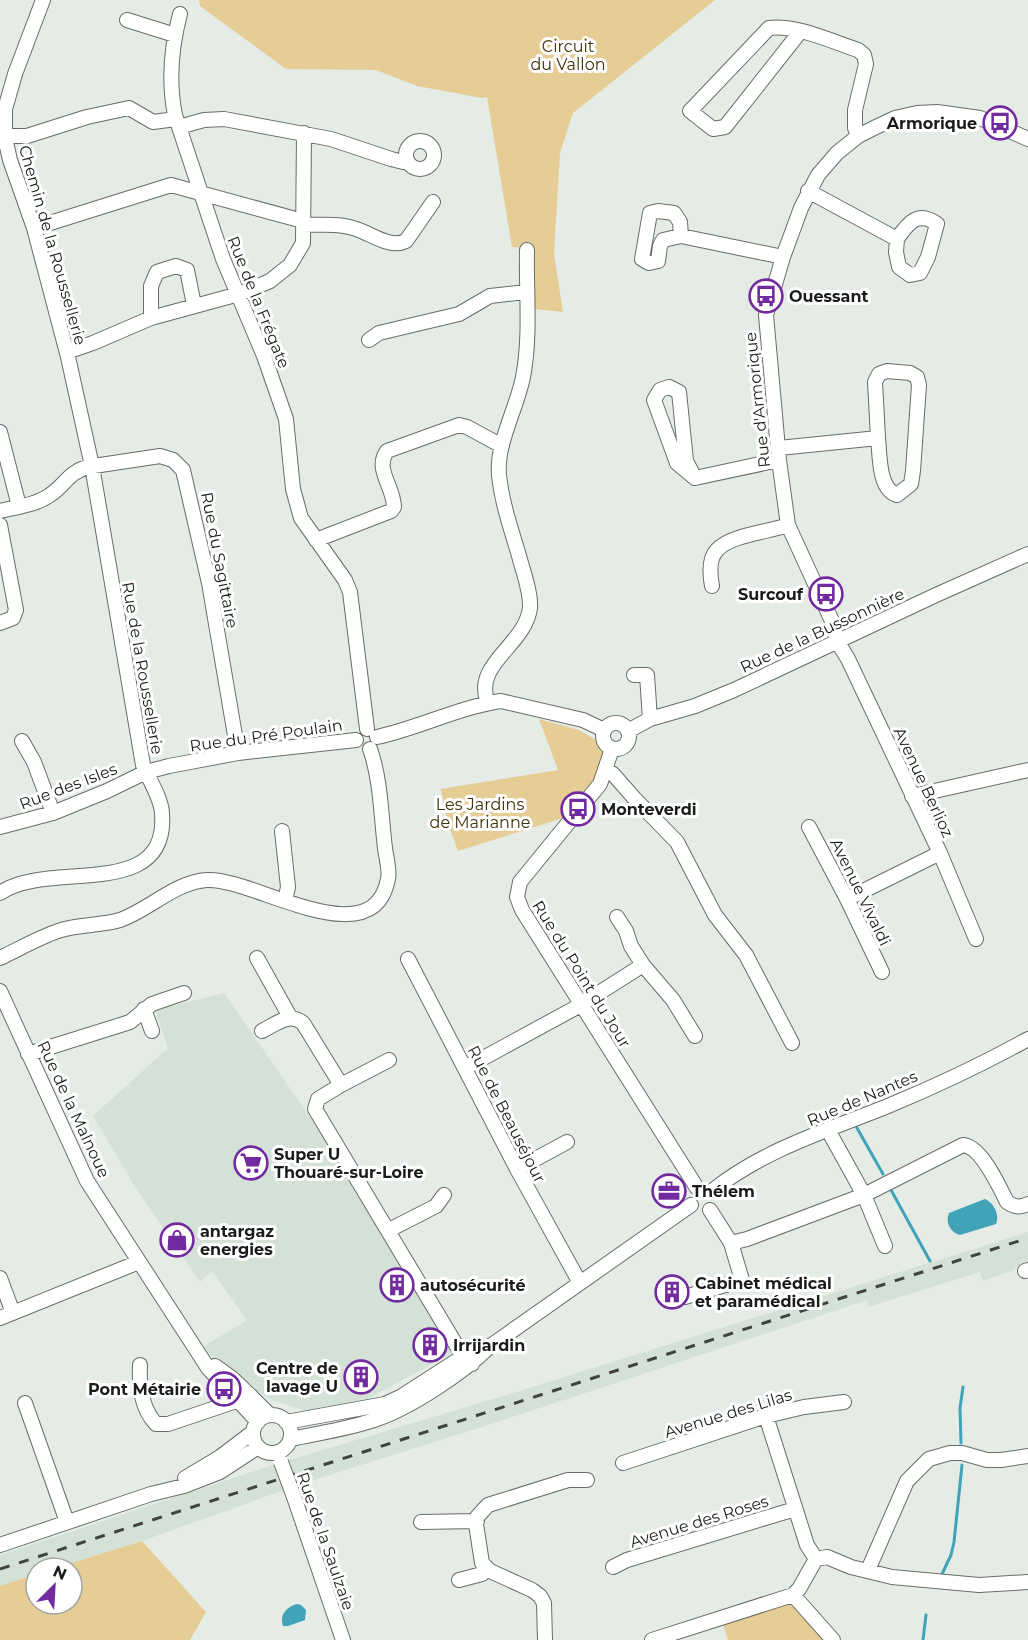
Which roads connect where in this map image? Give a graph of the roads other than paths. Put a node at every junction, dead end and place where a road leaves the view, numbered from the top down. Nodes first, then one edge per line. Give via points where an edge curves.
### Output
1 (43, 0) edge
2 (180, 14) dead end
3 (127, 20) dead end
4 (800, 32) junction
5 (175, 35) junction
6 (177, 123) junction
7 (304, 133) junction
8 (858, 136) junction
9 (3, 139) edge
10 (1028, 139) edge
11 (407, 161) dead end
12 (808, 191) junction
13 (201, 193) junction
14 (434, 202) dead end
15 (303, 223) junction
16 (34, 228) junction
17 (681, 237) dead end
18 (897, 239) dead end
19 (526, 250) dead end
20 (783, 257) junction
21 (526, 292) junction
22 (239, 294) junction
23 (194, 305) junction
24 (151, 318) junction
25 (369, 340) dead end
26 (67, 352) junction
27 (0, 432) edge
28 (878, 438) junction
29 (502, 446) junction
30 (779, 454) junction
31 (92, 466) junction
32 (695, 478) junction
33 (19, 506) junction
34 (0, 511) edge
35 (0, 525) edge
36 (788, 525) junction
37 (316, 540) junction
38 (1028, 555) edge
39 (712, 586) dead end
40 (0, 623) edge
41 (837, 641) junction
42 (634, 675) dead end
43 (488, 703) junction
44 (650, 719) junction
45 (603, 730) junction
46 (628, 731) junction
47 (371, 738) junction
48 (22, 741) dead end
49 (612, 749) junction
50 (237, 753) junction
51 (606, 770) junction
52 (1028, 770) edge
53 (146, 772) junction
54 (912, 796) junction
55 (52, 813) junction
56 (809, 827) dead end
57 (0, 828) edge
58 (282, 831) dead end
59 (940, 853) junction
60 (0, 893) edge
61 (847, 899) junction
62 (285, 901) junction
63 (617, 917) dead end
64 (976, 939) dead end
65 (0, 958) edge
66 (257, 958) dead end
67 (408, 959) dead end
68 (643, 966) junction
69 (882, 972) dead end
70 (0, 991) edge
71 (184, 993) dead end
72 (581, 1004) junction
73 (144, 1010) junction
74 (290, 1017) junction
75 (152, 1031) dead end
76 (262, 1031) dead end
77 (695, 1036) dead end
78 (1028, 1039) edge
79 (792, 1043) dead end
80 (28, 1054) junction
81 (389, 1060) dead end
82 (465, 1068) junction
83 (341, 1084) junction
84 (828, 1130) junction
85 (567, 1142) dead end
86 (517, 1169) junction
87 (697, 1188) junction
88 (712, 1191) junction
89 (444, 1195) dead end
90 (864, 1195) junction
91 (1028, 1204) edge
92 (687, 1208) junction
93 (710, 1210) junction
94 (389, 1230) junction
95 (731, 1243) junction
96 (885, 1246) dead end
97 (139, 1262) junction
98 (0, 1278) edge
99 (580, 1283) junction
100 (685, 1297) dead end
101 (6, 1315) edge
102 (468, 1360) junction
103 (140, 1365) dead end
104 (244, 1398) junction
105 (843, 1402) dead end
106 (25, 1403) dead end
107 (766, 1416) junction
108 (286, 1422) junction
109 (260, 1423) junction
110 (291, 1439) junction
111 (258, 1447) junction
112 (1028, 1456) edge
113 (280, 1457) junction
114 (623, 1463) dead end
115 (587, 1480) dead end
116 (151, 1494) junction
117 (795, 1509) junction
118 (477, 1521) junction
119 (67, 1522) junction
120 (421, 1522) dead end
121 (0, 1545) edge
122 (816, 1559) junction
123 (614, 1567) dead end
124 (487, 1569) junction
125 (868, 1570) junction
126 (459, 1580) dead end
127 (1028, 1582) edge
128 (793, 1595) junction
129 (343, 1640) edge
130 (545, 1640) edge
131 (652, 1640) edge
132 (833, 1640) edge

1 - 9 street, Chemin de la Roussellerie via 15,74 5,110
2 - 5 street, Rue de la Frégate
3 - 5 street
4 - 4 street via 769,28 690,111 713,129 724,127
4 - 8 street via 864,55 866,64 855,110
5 - 6 street, Rue de la Frégate via 170,92
6 - 7 street via 224,120
6 - 9 street via 153,122 129,108
6 - 13 street, Rue de la Frégate
7 - 11 street
7 - 15 street
8 - 10 street, Rue d'Armorique via 895,118 937,112 980,118
8 - 12 street, Rue d'Armorique via 837,153
9 - 16 street, Chemin de la Roussellerie
12 - 18 street
12 - 20 street, Rue d'Armorique
13 - 15 street
13 - 16 street via 171,185
13 - 22 street, Rue de la Frégate
14 - 15 street via 400,244 343,226
15 - 22 street via 303,243 290,265 270,281
16 - 26 street, Chemin de la Roussellerie
17 - 20 street
19 - 21 street
20 - 30 street, Rue d'Armorique via 766,315
21 - 25 street via 489,296 459,314 379,333
21 - 29 street via 529,336 523,378
22 - 23 street
22 - 37 street, Rue de la Frégate via 286,419 293,489 302,518
23 - 24 street
23 - 24 street via 187,270 176,266 157,272 151,286
24 - 26 street
26 - 31 street, Chemin de la Roussellerie
27 - 33 street
28 - 28 street via 875,382 879,374 887,371 917,377 911,484 897,495 884,482
28 - 30 street
29 - 37 street via 459,425 387,451 381,465 394,500 391,511
29 - 43 street via 499,472 503,498 530,606 526,623 488,672 484,683
30 - 32 street
30 - 36 street, Rue d'Armorique
31 - 33 street, Rue du Sagittaire via 69,476 43,500
31 - 50 street, Rue du Sagittaire via 160,456 173,460 183,470 209,583
31 - 53 street, Rue de la Roussellerie
32 - 32 street via 677,463 670,447 654,400 660,390 669,387 679,393 686,461
33 - 34 street, Rue du Sagittaire
35 - 40 street via 16,610 13,618
36 - 39 street via 729,542 716,550 709,570
36 - 41 street, Rue d'Armorique via 832,621
37 - 47 street, Rue de la Frégate via 350,592
38 - 41 street, Rue de la Bussonnière
41 - 44 street, Rue de la Bussonnière via 695,706
41 - 54 street, Avenue Berlioz
42 - 44 street via 647,675
43 - 45 street via 501,701 552,712
43 - 47 street
44 - 46 street, Rue de la Bussonnière
45 - 46 street via 614,723
45 - 49 street via 603,742
46 - 49 street via 624,747
47 - 50 street, Rue du Pré Poulain via 361,748 356,740
47 - 62 street via 388,877 383,893 373,907 355,914 331,914
48 - 55 street
49 - 51 street, Rue du Point du Jour
50 - 53 street, Rue du Pré Poulain
51 - 72 street, Rue du Point du Jour via 600,784 520,882 517,897
51 - 79 street via 677,842 711,918 746,955
52 - 54 street
53 - 55 street, Rue des Isles
53 - 60 street, Rue de la Roussellerie via 163,811 160,840 144,862 111,873 23,882
54 - 59 street, Avenue Berlioz
55 - 57 street, Rue des Isles
56 - 61 street, Avenue Vivaldi
58 - 62 street via 288,887
59 - 61 street
59 - 64 street, Avenue Berlioz
61 - 69 street, Avenue Vivaldi
62 - 65 street via 220,880 190,883 120,920 58,931
63 - 68 street
66 - 74 street
67 - 82 street, Rue de Beauséjour
68 - 72 street
68 - 77 street via 672,1000
70 - 80 street, Rue de la Malnoue
71 - 73 street
72 - 82 street
72 - 87 street, Rue du Point du Jour
73 - 75 street
73 - 80 street via 130,1022
74 - 76 street
74 - 83 street via 303,1023
78 - 84 street, Rue de Nantes via 949,1079
80 - 97 street, Rue de la Malnoue via 87,1181
81 - 83 street
82 - 86 street, Rue de Beauséjour
83 - 94 street via 318,1099 315,1109
84 - 88 street, Rue de Nantes via 769,1155
84 - 90 street
85 - 86 street
86 - 99 street, Rue de Beauséjour
87 - 88 street
87 - 92 street
88 - 93 street via 714,1203
89 - 94 street via 436,1206
90 - 91 street via 958,1146 969,1146 980,1155 1007,1202 1021,1207
90 - 95 street
90 - 96 street
92 - 93 street
92 - 99 street
93 - 95 street
94 - 102 street
95 - 100 street via 742,1280
97 - 101 street
97 - 104 street, Rue de la Malnoue via 208,1368
98 - 101 street
99 - 102 street
102 - 108 street via 385,1404
102 - 110 street via 398,1410 376,1420
103 - 104 street via 139,1386 147,1415 156,1424 168,1424
104 - 109 street, Rue de la Malnoue
105 - 107 street, Avenue des Lilas
106 - 119 street
107 - 114 street, Avenue des Lilas
107 - 117 street
108 - 109 street via 279,1417
108 - 110 street
109 - 111 street via 253,1439
109 - 116 street via 220,1457
110 - 113 street
111 - 113 street
111 - 116 street via 220,1472
112 - 125 street via 1001,1461 950,1453 929,1459 907,1481
113 - 129 street, Rue de la Saulzaie, bridge
115 - 118 street via 568,1480 488,1505
116 - 119 street
117 - 122 street
117 - 123 street, Avenue des Roses
118 - 120 street
118 - 124 street via 482,1563
119 - 121 street
122 - 125 street via 827,1557
122 - 128 street
124 - 126 street
124 - 130 street via 540,1596 544,1603
125 - 127 street via 979,1585
128 - 131 street
128 - 132 street

